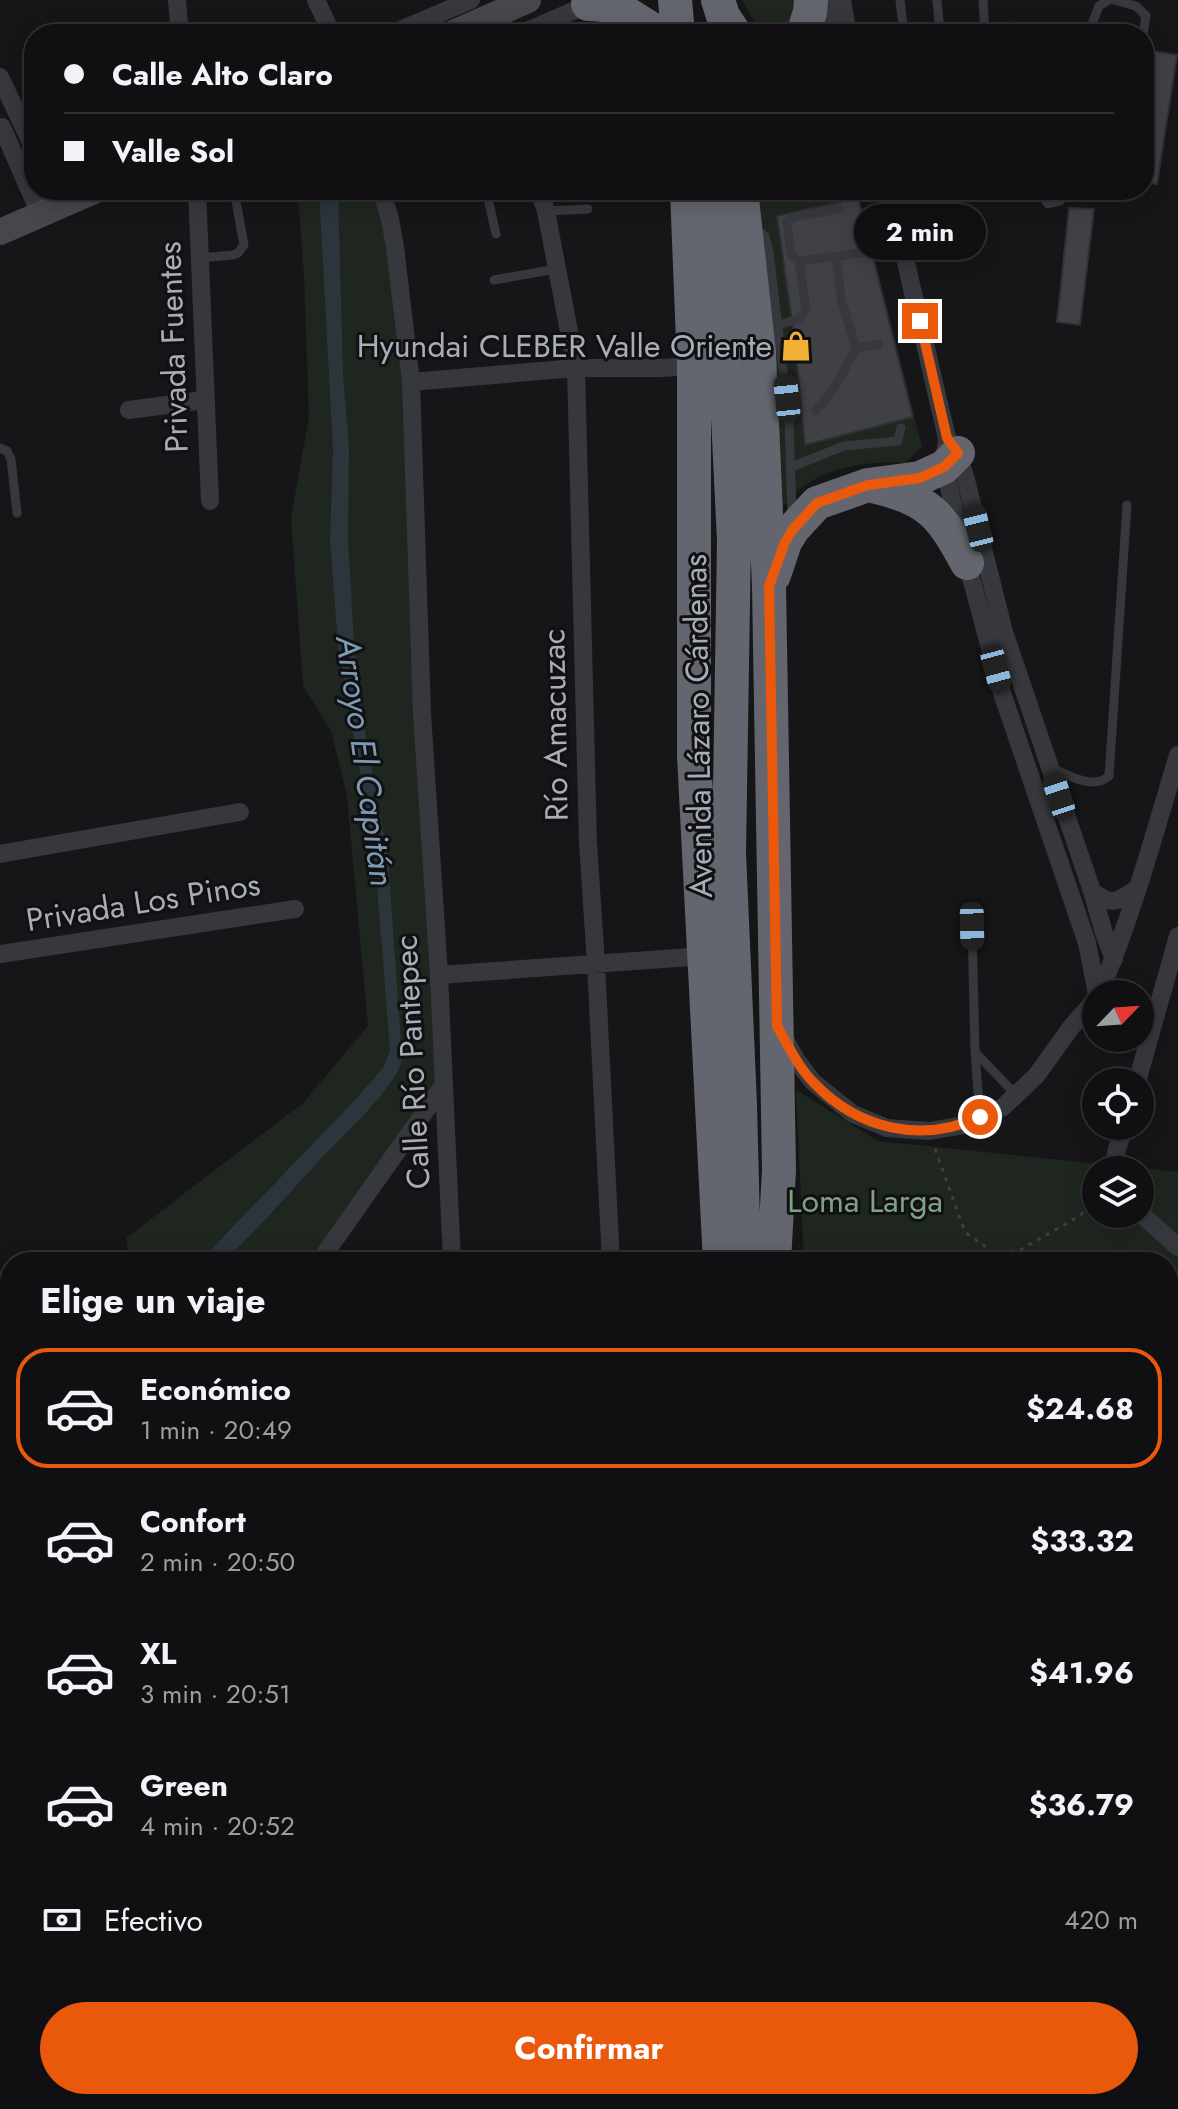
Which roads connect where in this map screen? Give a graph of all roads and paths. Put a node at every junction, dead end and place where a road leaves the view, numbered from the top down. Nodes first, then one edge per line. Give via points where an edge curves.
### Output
1 (177, 0) edge
2 (316, 0) edge
3 (471, 0) edge
4 (528, 0) edge
5 (675, 0) edge
6 (705, 0) edge
7 (718, 0) edge
8 (811, 0) edge
9 (824, 0) edge
10 (842, 0) edge
11 (900, 0) edge
12 (937, 0) edge
13 (983, 0) edge
14 (1111, 0) edge
15 (593, 2) edge
16 (179, 23) dead end
17 (327, 24) edge
18 (415, 24) edge
19 (474, 24) edge
20 (543, 24) edge
21 (657, 24) edge
22 (707, 24) edge
23 (728, 24) edge
24 (806, 24) edge
25 (836, 24) edge
26 (846, 24) edge
27 (903, 24) edge
28 (939, 24) edge
29 (984, 24) edge
30 (1092, 24) edge
31 (1145, 24) edge
32 (0, 77) edge
33 (20, 119) junction
34 (1, 128) edge
35 (24, 128) edge
36 (24, 163) edge
37 (197, 200) edge
38 (236, 200) edge
39 (384, 200) edge
40 (488, 200) edge
41 (542, 200) edge
42 (687, 200) edge
43 (717, 200) edge
44 (742, 200) edge
45 (891, 200) edge
46 (50, 203) edge
47 (588, 209) dead end
48 (839, 209) dead end
49 (546, 211) junction
50 (745, 224) junction
51 (0, 232) edge
52 (496, 234) dead end
53 (861, 253) dead end
54 (836, 256) junction
55 (199, 258) junction
56 (799, 261) junction
57 (556, 269) junction
58 (494, 280) dead end
59 (778, 325) junction
60 (879, 344) dead end
61 (856, 348) junction
62 (694, 366) junction
63 (576, 368) junction
64 (411, 382) junction
65 (204, 400) junction
66 (129, 410) dead end
67 (816, 411) dead end
68 (901, 428) dead end
69 (0, 448) edge
70 (950, 453) junction
71 (791, 467) junction
72 (868, 485) junction
73 (210, 501) dead end
74 (1127, 505) dead end
75 (17, 513) dead end
76 (793, 529) junction
77 (967, 563) junction
78 (769, 586) junction
79 (1178, 755) edge
80 (1049, 767) junction
81 (240, 812) dead end
82 (0, 854) edge
83 (1138, 888) junction
84 (1092, 891) junction
85 (295, 909) dead end
86 (972, 926) dead end
87 (1178, 936) edge
88 (0, 954) edge
89 (705, 956) junction
90 (1114, 959) junction
91 (596, 964) junction
92 (439, 975) junction
93 (1094, 980) edge
94 (1104, 980) edge
95 (1082, 1014) edge
96 (777, 1026) junction
97 (975, 1052) junction
98 (1141, 1068) edge
99 (443, 1086) junction
100 (1016, 1095) junction
101 (980, 1117) junction
102 (929, 1131) junction
103 (1082, 1214) edge
104 (1154, 1226) edge
105 (1178, 1247) edge
106 (326, 1252) edge
107 (451, 1252) edge
108 (610, 1252) edge
109 (720, 1252) edge
110 (744, 1252) edge
111 (775, 1252) edge
112 (993, 1252) edge
113 (1003, 1252) edge

1 - 16 street
2 - 17 street
3 - 18 street
4 - 19 street
5 - 21 highway
6 - 22 highway
7 - 23 highway
8 - 24 highway
9 - 25 street
10 - 26 street
11 - 27 lane
12 - 28 lane
13 - 29 lane
14 - 30 lane via 1099,6
14 - 31 lane via 1136,6 1146,16
15 - 20 street
15 - 21 highway
32 - 33 street
33 - 34 street
33 - 35 street
34 - 36 street
37 - 55 street, Privada Fuentes
38 - 55 lane via 242,250
39 - 64 street, Calle Río Pantepec
40 - 52 lane
41 - 49 street, Río Amacuzac
42 - 62 highway, Avenida Lázaro Cárdenas
43 - 110 highway, Avenida Lázaro Cárdenas via 734,541 729,853
44 - 50 highway
45 - 70 street
46 - 51 street
47 - 49 lane
48 - 56 lane via 787,222 791,255
49 - 57 street, Río Amacuzac
50 - 59 lane via 767,240
50 - 78 highway via 759,352
53 - 54 lane
54 - 56 lane
54 - 61 lane via 841,299
55 - 65 street, Privada Fuentes
56 - 59 lane via 806,310 799,319
57 - 58 lane
57 - 63 street, Río Amacuzac
59 - 71 lane
60 - 61 lane
61 - 67 lane
62 - 63 street
62 - 89 highway, Avenida Lázaro Cárdenas via 694,755
63 - 64 street
63 - 91 street, Río Amacuzac
64 - 92 street, Calle Río Pantepec via 422,713
65 - 66 street
65 - 73 street, Privada Fuentes
68 - 71 lane via 898,441 844,446
69 - 75 lane via 11,459
70 - 72 highway via 920,478
70 - 77 street
70 - 80 street
71 - 76 lane
72 - 76 highway via 817,503
72 - 77 highway via 923,504 942,520
74 - 80 lane via 1109,776 1095,782
76 - 78 highway
77 - 93 street via 1003,696 1087,943
78 - 96 highway
79 - 83 street
80 - 84 street
81 - 82 street
83 - 84 street via 1110,901
83 - 90 street
84 - 90 street
85 - 88 street, Privada Los Pinos
86 - 97 lane
87 - 98 street
89 - 91 street
89 - 109 highway, Avenida Lázaro Cárdenas
90 - 94 street
91 - 92 street
91 - 108 street, Río Amacuzac
92 - 99 street, Calle Río Pantepec
95 - 100 street
96 - 102 street via 813,1082 853,1114 887,1128
96 - 111 highway
97 - 100 lane
97 - 101 lane
99 - 106 street
99 - 107 street, Calle Río Pantepec
100 - 101 street
101 - 102 street
102 - 112 path via 965,1232
103 - 113 path via 1020,1250
104 - 105 street

